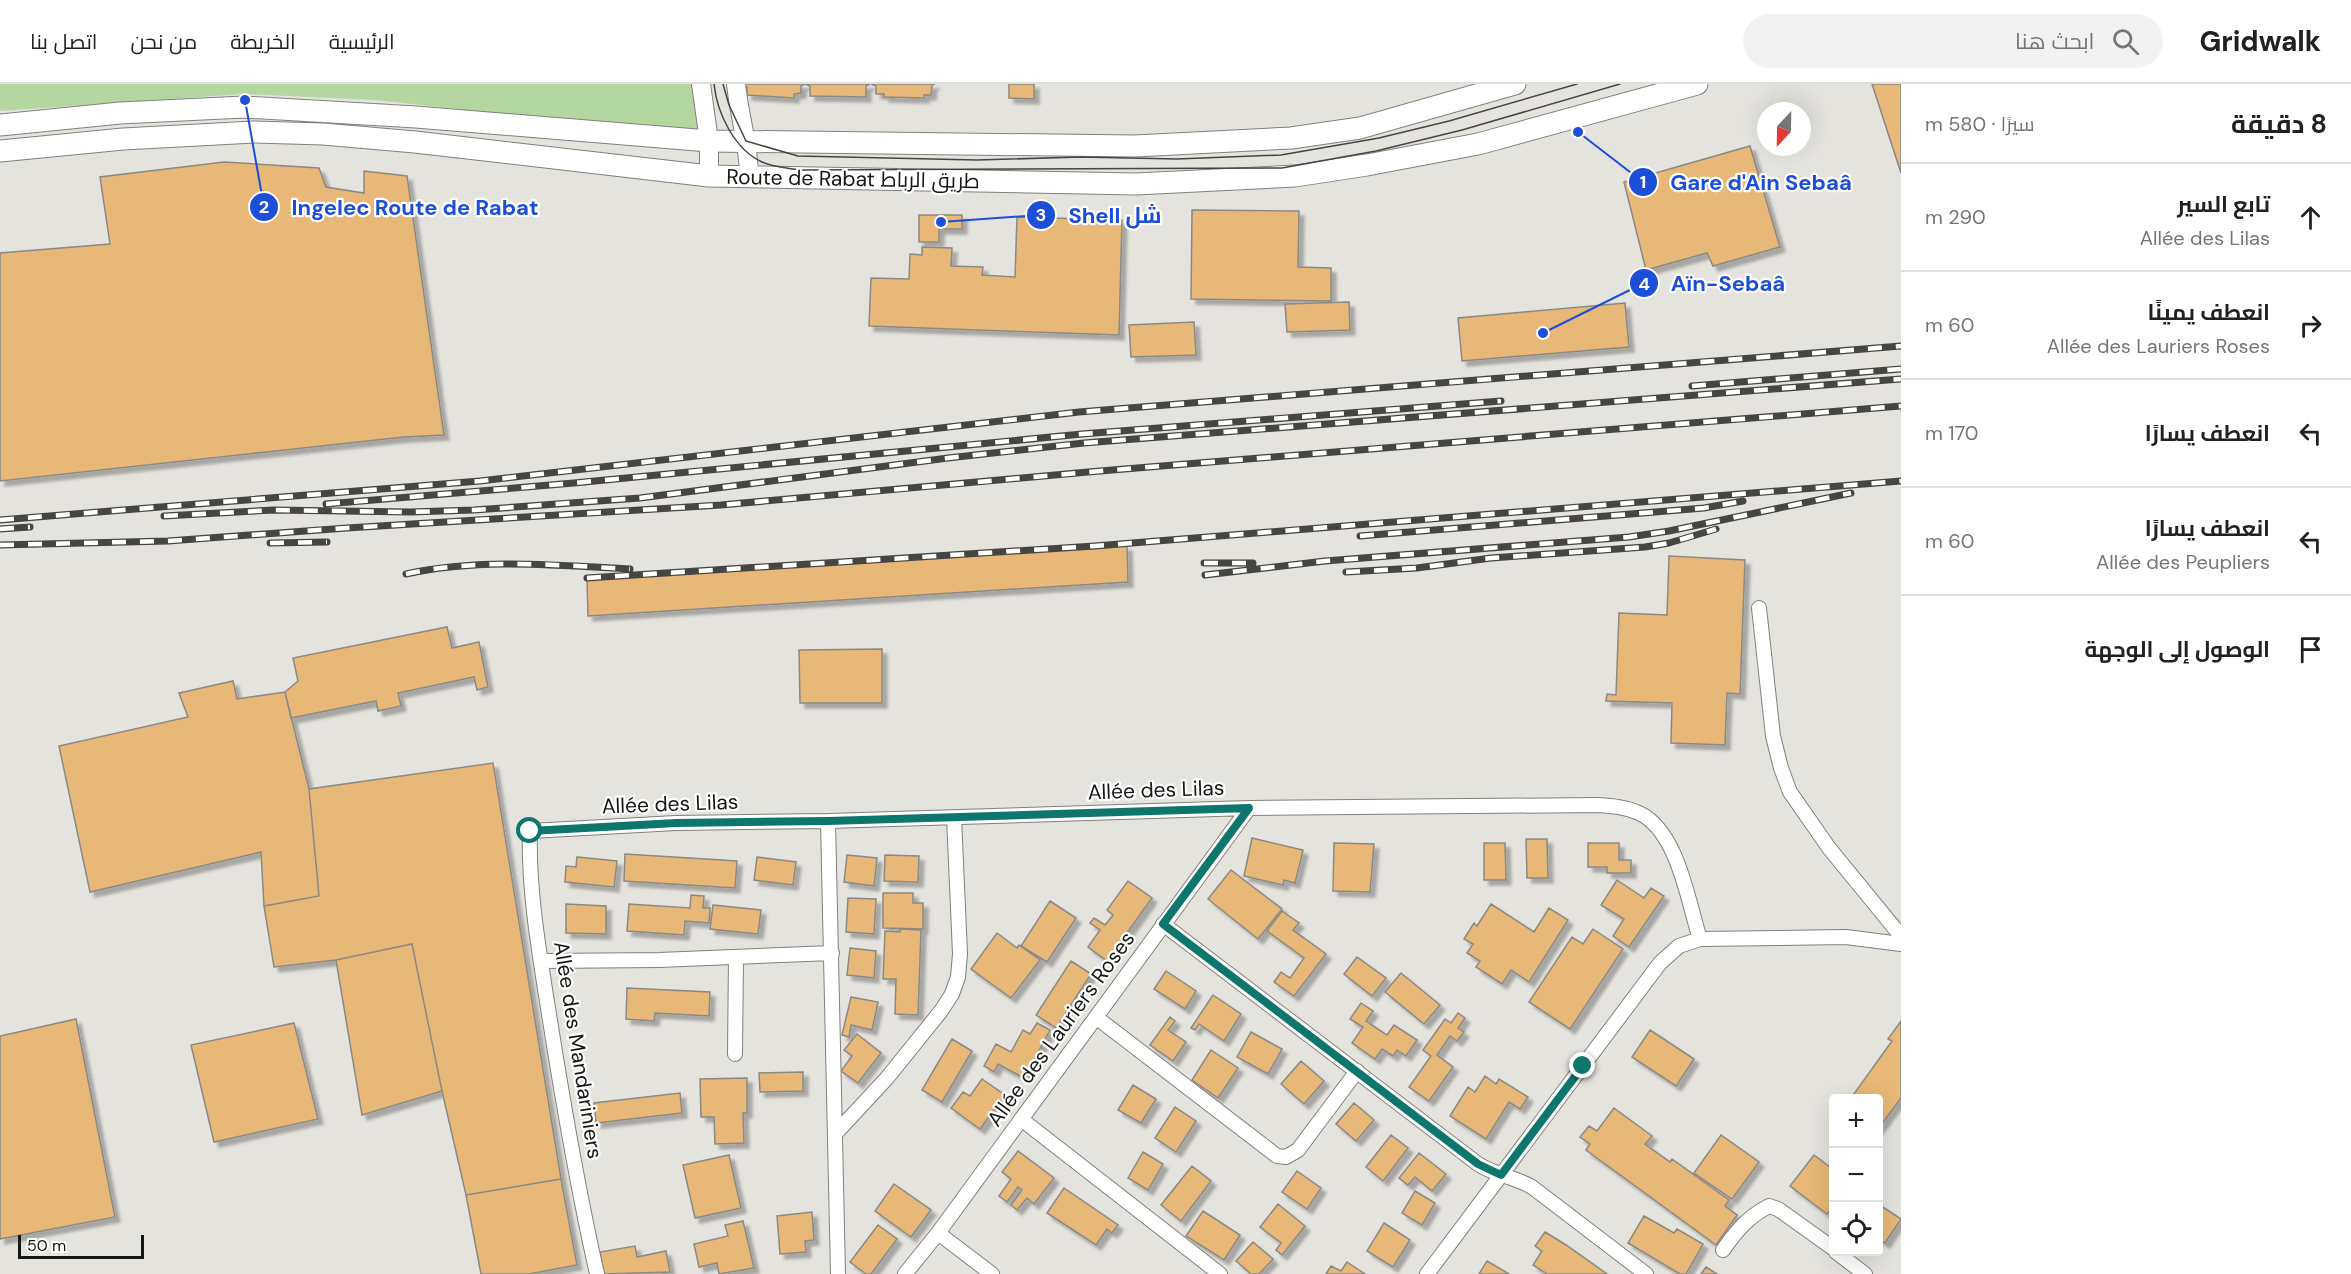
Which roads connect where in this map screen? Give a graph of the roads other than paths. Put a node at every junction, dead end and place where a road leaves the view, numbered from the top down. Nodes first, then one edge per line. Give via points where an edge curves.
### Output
1 (701, 84) edge
2 (736, 84) edge
3 (1515, 84) edge
4 (1697, 84) edge
5 (0, 125) edge
6 (709, 141) junction
7 (746, 141) junction
8 (0, 151) edge
9 (709, 176) junction
10 (749, 176) junction
11 (1759, 608) dead end
12 (1249, 808) junction
13 (954, 817) junction
14 (828, 821) junction
15 (530, 831) joint
16 (1163, 924) junction
17 (1901, 936) edge
18 (1700, 939) junction
19 (1901, 944) edge
20 (832, 953) junction
21 (736, 957) junction
22 (541, 961) junction
23 (1096, 1018) junction
24 (735, 1054) dead end
25 (1357, 1071) junction
26 (1021, 1119) junction
27 (835, 1134) junction
28 (1501, 1175) junction
29 (938, 1233) junction
30 (1829, 1246) edge
31 (1723, 1250) dead end
32 (1842, 1256) edge
33 (597, 1274) edge
34 (838, 1274) edge
35 (905, 1274) edge
36 (992, 1274) edge
37 (1220, 1274) edge
38 (1427, 1274) edge
39 (1646, 1274) edge
40 (1864, 1274) edge

1 - 6 street
2 - 7 street
3 - 7 main road, Route de Rabat طريق الرباط via 1360,128 1291,138 1135,146
4 - 10 main road, Route de Rabat طريق الرباط via 1478,144 1295,176 1136,184
5 - 6 main road, Route de Rabat طريق الرباط via 120,113 244,107
6 - 7 main road, Route de Rabat طريق الرباط
6 - 9 street
7 - 10 street
8 - 9 main road, Route de Rabat طريق الرباط via 205,133 323,134
9 - 10 main road, Route de Rabat طريق الرباط
11 - 17 street via 1773,736 1790,792
12 - 13 street, Allée des Lilas
12 - 16 street, Allée des Lauriers Roses
12 - 18 street, Allée des Lilas via 1622,807 1650,819 1665,837
13 - 14 street, Allée des Lilas
13 - 27 street via 960,954 952,994 887,1078
14 - 15 street, Allée des Lilas via 676,823
14 - 20 street
15 - 22 street, Allée des Mandariniers
16 - 23 street, Allée des Lauriers Roses
16 - 25 street
18 - 19 street via 1834,937
18 - 28 street via 1679,946 1660,963
20 - 21 street
20 - 27 street
21 - 22 street
21 - 24 street
22 - 33 street, Allée des Mandariniers via 561,1090
23 - 25 street via 1277,1156 1286,1157 1298,1150
23 - 26 street, Allée des Lauriers Roses
25 - 28 street via 1478,1164
26 - 29 street, Allée des Lauriers Roses
26 - 37 street
27 - 34 street
28 - 38 street
28 - 39 street via 1532,1187
29 - 35 street, Allée des Lauriers Roses
29 - 36 street
30 - 31 street via 1769,1206 1741,1224
32 - 40 street

